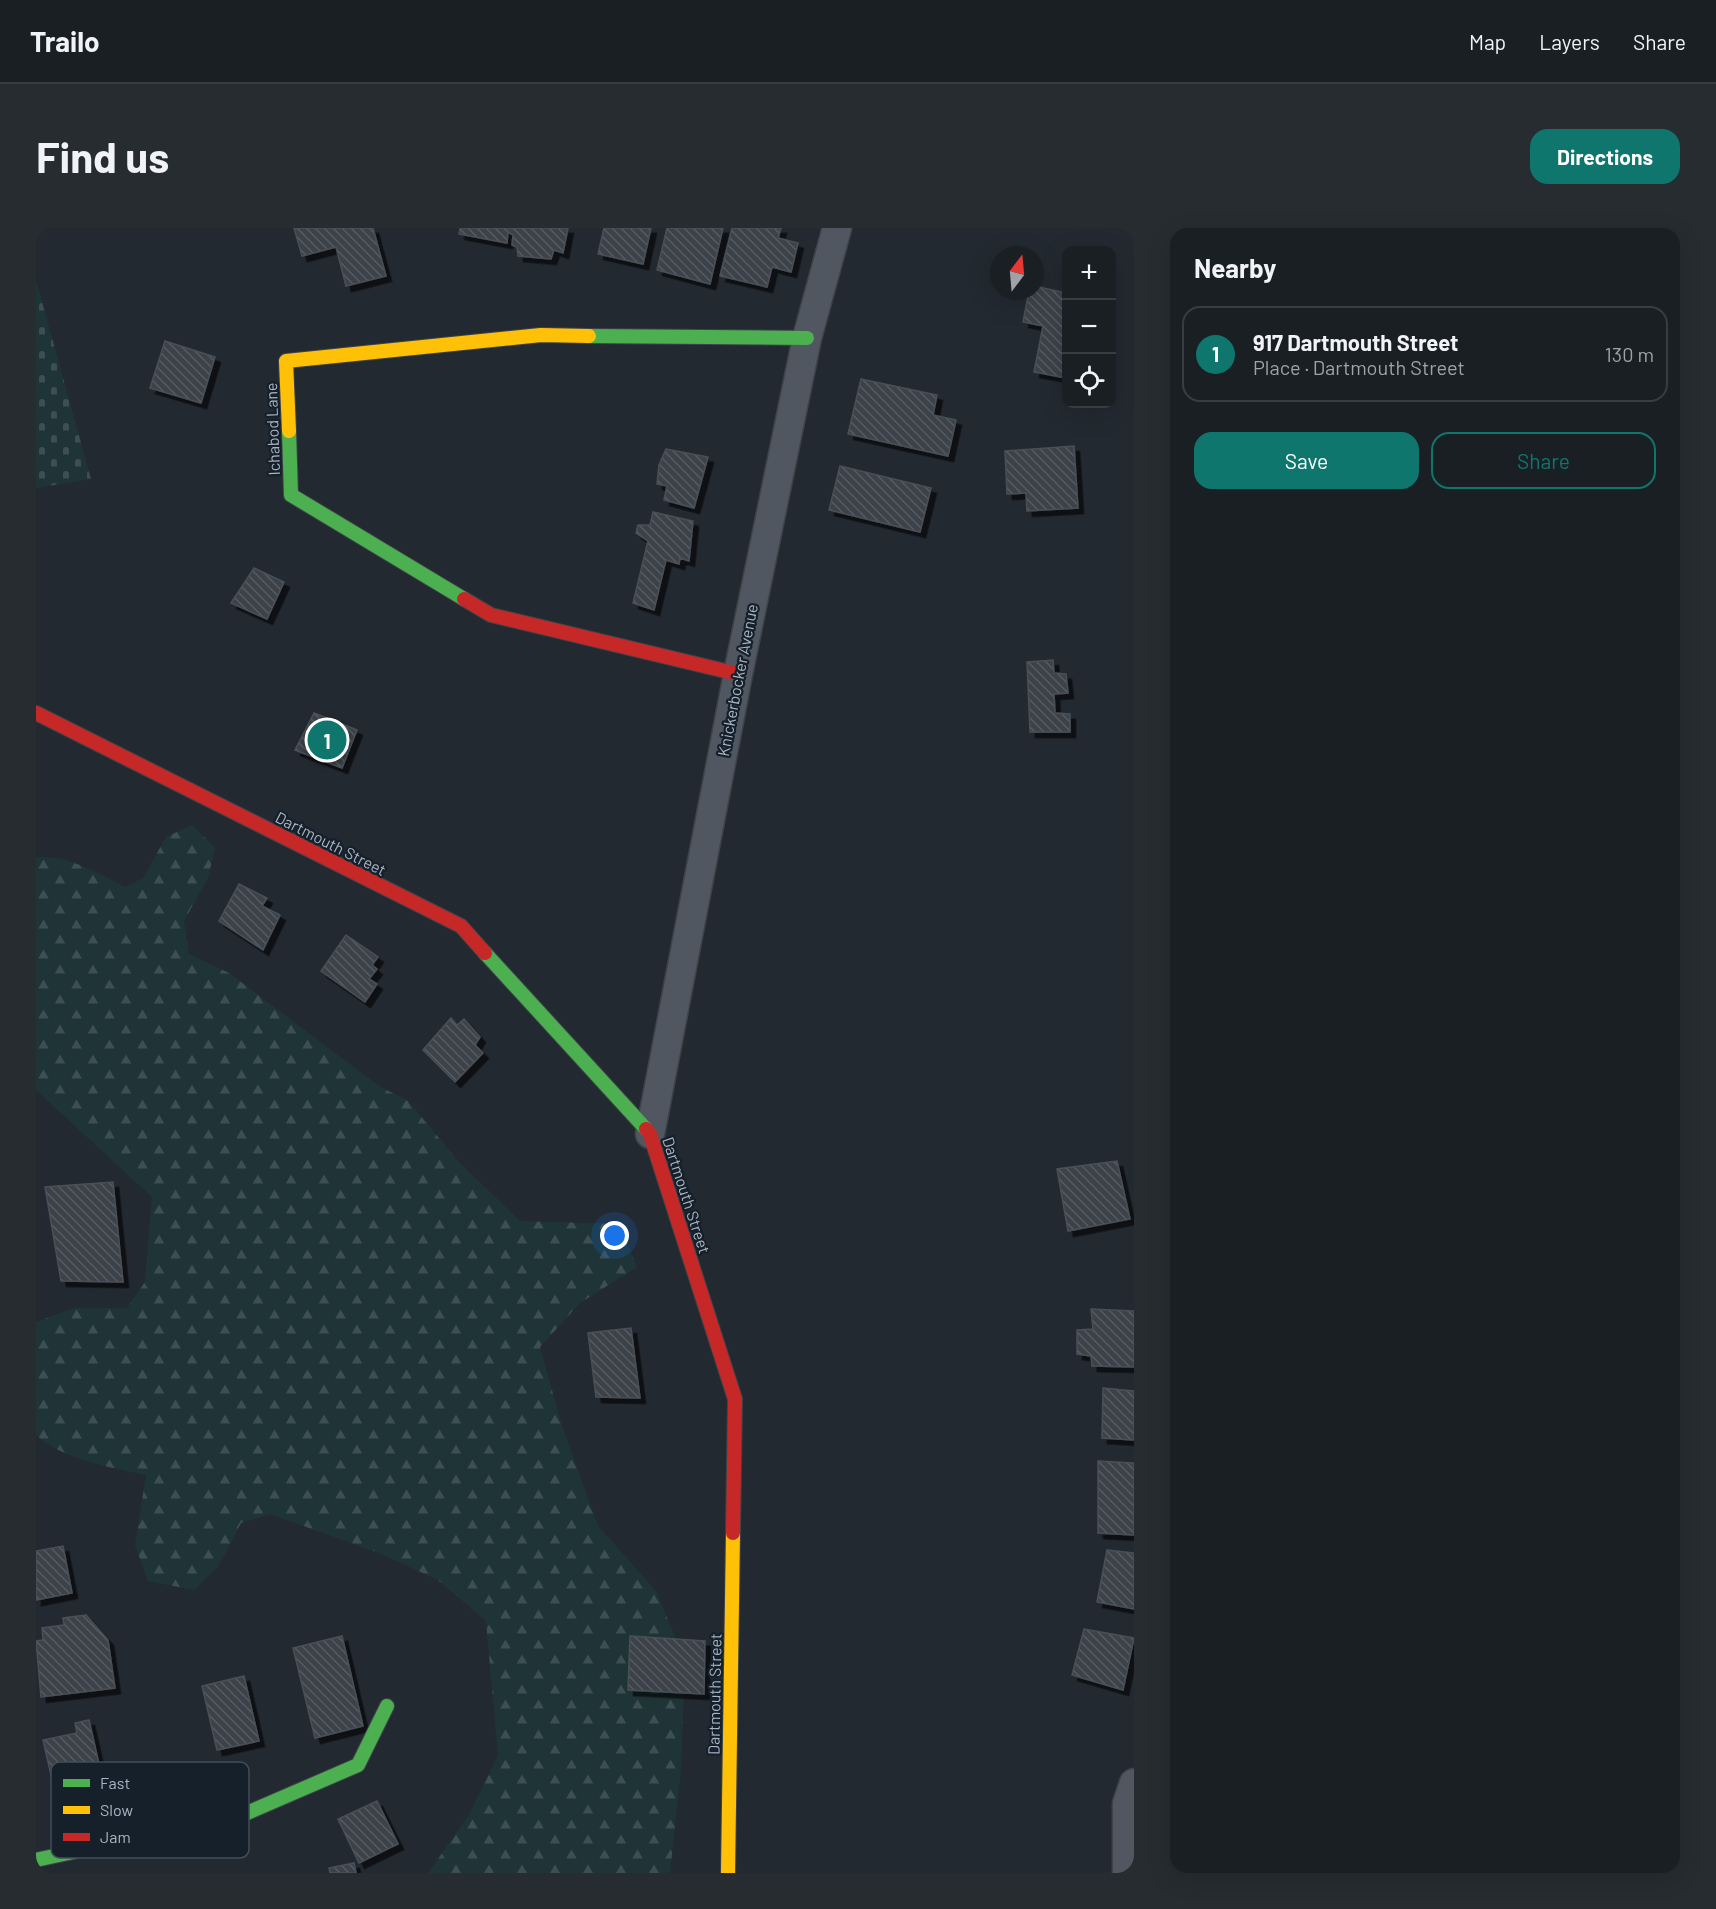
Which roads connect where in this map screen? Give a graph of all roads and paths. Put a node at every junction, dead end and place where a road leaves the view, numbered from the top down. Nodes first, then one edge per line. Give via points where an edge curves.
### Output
1 (837, 228) edge
2 (807, 338) junction
3 (738, 674) junction
4 (36, 713) edge
5 (650, 1134) junction
6 (387, 1706) dead end
7 (1134, 1783) edge
8 (249, 1812) edge
9 (51, 1857) edge
10 (36, 1860) edge
11 (728, 1873) edge
12 (1127, 1873) edge

1 - 2 street, Knickerbocker Avenue
2 - 3 street, Knickerbocker Avenue
2 - 3 street, Ichabod Lane via 541,335 286,361 291,495 490,615
3 - 5 street, Knickerbocker Avenue
4 - 5 street, Dartmouth Street via 461,926
5 - 11 street, Dartmouth Street via 735,1399
6 - 8 street via 358,1765
7 - 12 street via 1127,1804
9 - 10 street

